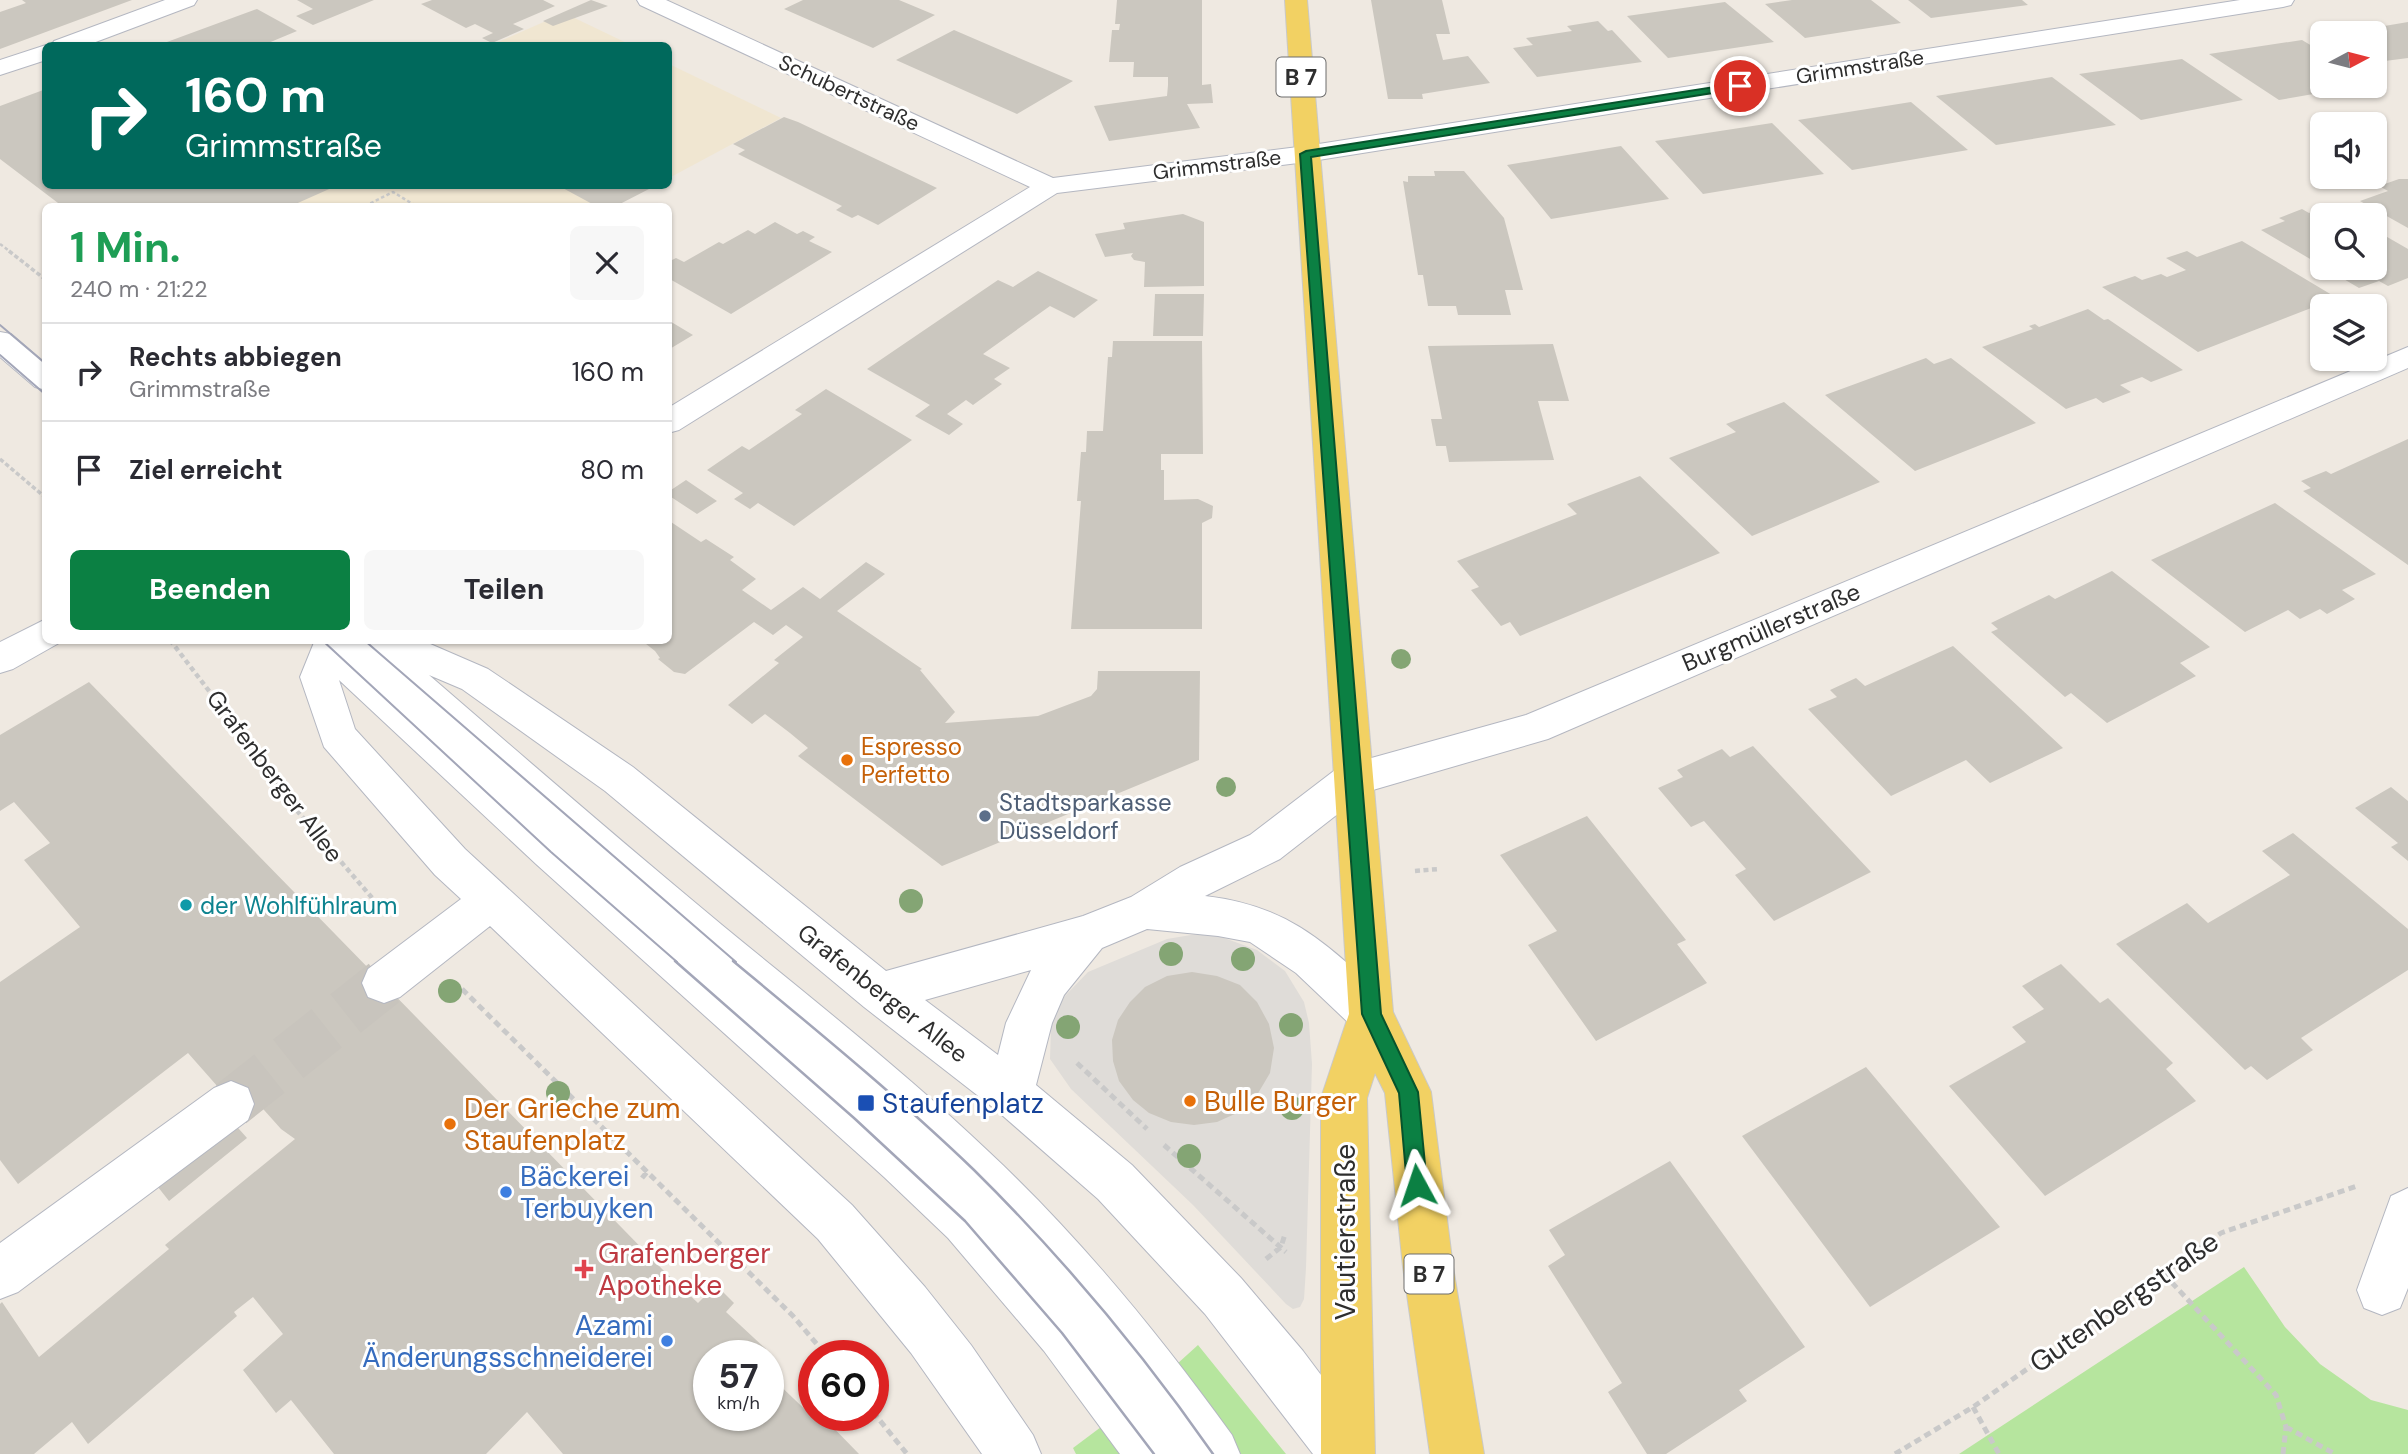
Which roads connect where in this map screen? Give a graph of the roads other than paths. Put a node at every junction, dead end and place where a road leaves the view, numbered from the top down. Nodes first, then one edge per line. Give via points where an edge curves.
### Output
1 (186, 0) edge
2 (649, 0) edge
3 (1296, 0) edge
4 (2283, 0) edge
5 (73, 42) edge
6 (42, 53) edge
7 (0, 68) edge
8 (1306, 154) junction
9 (1050, 186) junction
10 (0, 341) edge
11 (2408, 357) edge
12 (42, 377) edge
13 (672, 421) edge
14 (42, 635) edge
15 (331, 644) edge
16 (341, 644) edge
17 (364, 644) edge
18 (392, 644) edge
19 (0, 659) edge
20 (1353, 779) junction
21 (490, 901) junction
22 (1146, 910) junction
23 (1087, 934) junction
24 (384, 983) tunnel mouth
25 (880, 993) junction
26 (1371, 1014) junction
27 (1011, 1093) junction
28 (231, 1104) tunnel mouth
29 (2408, 1213) edge
30 (0, 1274) edge
31 (2382, 1290) dead end
32 (1013, 1454) edge
33 (1154, 1454) edge
34 (1213, 1454) edge
35 (1348, 1454) edge
36 (1457, 1454) edge

1 - 5 street
2 - 9 street, Schubertstraße
3 - 8 main road, Vautierstraße / B 7
4 - 8 street, Grimmstraße
6 - 7 street
8 - 9 street, Grimmstraße
8 - 20 main road, Vautierstraße / B 7
9 - 13 street, Grimmstraße
10 - 12 street
11 - 20 street, Burgmüllerstraße via 1534,728
14 - 19 street
15 - 21 street via 319,677 338,736
16 - 33 street via 349,667 965,1221 1062,1333
17 - 34 street via 882,1086 976,1173 1147,1362
18 - 25 street, Grafenberger Allee via 475,679 619,779
20 - 22 street, Burgmüllerstraße via 1265,847 1195,880
20 - 26 main road, Vautierstraße / B 7
21 - 24 street
21 - 32 street via 835,1222 892,1285 974,1391
22 - 23 street, Burgmüllerstraße
22 - 26 street, Burgmüllerstraße via 1243,921 1270,931 1300,951
23 - 25 street, Burgmüllerstraße
23 - 27 street, Burgmüllerstraße via 1048,981 1028,1023
25 - 27 street, Grafenberger Allee
26 - 35 main road, Vautierstraße / B 7 via 1344,1098
26 - 36 main road, Vautierstraße / B 7 via 1408,1092
27 - 35 street, Grafenberger Allee via 1115,1182 1223,1296
28 - 30 street
29 - 31 street

